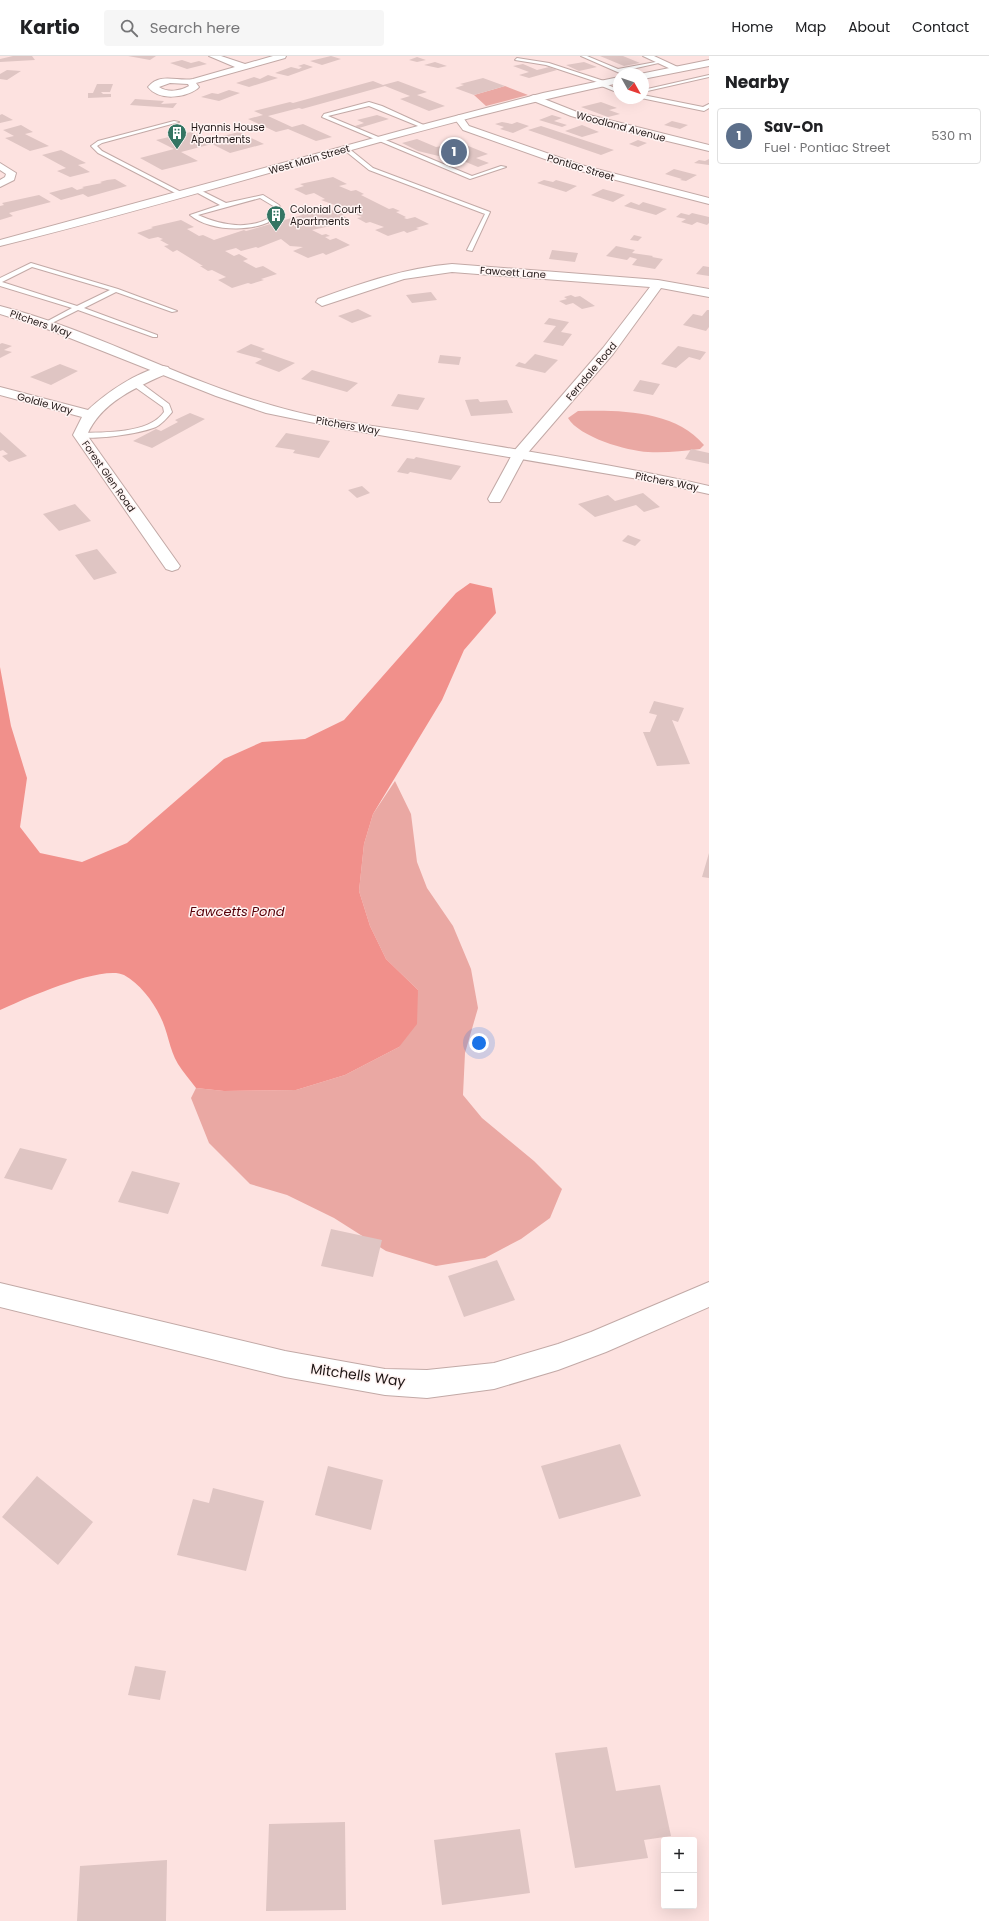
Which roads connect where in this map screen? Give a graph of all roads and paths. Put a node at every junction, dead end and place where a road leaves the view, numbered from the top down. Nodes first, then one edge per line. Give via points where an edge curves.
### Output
1 (213, 56) edge
2 (282, 56) edge
3 (583, 56) edge
4 (647, 56) edge
5 (518, 59) dead end
6 (660, 62) junction
7 (709, 63) edge
8 (695, 66) junction
9 (245, 67) junction
10 (637, 68) edge
11 (678, 69) junction
12 (709, 71) edge
13 (613, 73) edge
14 (649, 75) edge
15 (709, 76) edge
16 (613, 79) edge
17 (688, 81) junction
18 (191, 82) dead end
19 (603, 84) junction
20 (702, 84) dead end
21 (613, 89) edge
22 (649, 90) edge
23 (534, 98) junction
24 (649, 98) edge
25 (709, 106) edge
26 (706, 111) edge
27 (459, 118) junction
28 (176, 122) dead end
29 (425, 126) junction
30 (377, 140) junction
31 (345, 148) junction
32 (709, 148) edge
33 (0, 166) edge
34 (503, 167) dead end
35 (0, 184) edge
36 (196, 190) junction
37 (181, 194) junction
38 (709, 202) edge
39 (225, 205) junction
40 (0, 243) edge
41 (470, 250) dead end
42 (0, 281) edge
43 (0, 284) edge
44 (658, 284) junction
45 (116, 290) junction
46 (709, 293) edge
47 (322, 302) dead end
48 (78, 308) junction
49 (174, 311) dead end
50 (2, 312) edge
51 (46, 324) junction
52 (155, 336) dead end
53 (163, 370) junction
54 (135, 383) junction
55 (0, 391) edge
56 (90, 415) junction
57 (80, 436) junction
58 (519, 454) junction
59 (709, 490) edge
60 (495, 499) dead end
61 (172, 566) dead end
62 (709, 1294) edge
63 (0, 1295) edge

1 - 9 street
2 - 9 street
3 - 13 lane
4 - 6 street
5 - 19 lane via 547,64
6 - 10 lane
6 - 11 street
7 - 8 street
8 - 11 street
8 - 12 lane
9 - 18 street
11 - 14 street
15 - 17 lane
16 - 19 street, West Main Street
17 - 20 lane
17 - 22 lane
19 - 21 lane
19 - 23 street, West Main Street
23 - 27 street, West Main Street
23 - 32 street, Woodland Avenue via 574,114
24 - 26 lane
25 - 26 lane
27 - 29 street, West Main Street
27 - 38 street, Pontiac Street via 466,128 558,160
28 - 37 lane via 100,142 94,146 100,152
29 - 30 street, West Main Street
29 - 30 lane via 380,106 369,104 325,116
30 - 31 street, West Main Street
30 - 34 lane via 472,178
31 - 36 street, West Main Street
31 - 41 lane via 372,169 488,213
33 - 35 street via 11,173 10,178
36 - 37 street, West Main Street
36 - 39 lane
37 - 40 street, West Main Street
39 - 39 lane via 193,215 238,227 271,220 280,212 277,206 261,196
42 - 45 lane via 30,265
43 - 48 lane
44 - 46 street, Fawcett Lane
44 - 47 street, Fawcett Lane via 470,269 439,269 387,278
44 - 58 street, Ferndale Road via 608,351
45 - 48 lane
45 - 49 lane
48 - 51 lane
48 - 52 lane
50 - 51 street, Pitchers Way
51 - 53 street, Pitchers Way
53 - 54 street, Forest Glen Road
53 - 58 street, Pitchers Way via 271,410 344,425
54 - 56 street, Forest Glen Road
54 - 57 lane via 166,406 166,417 137,430
55 - 56 street, Goldie Way
56 - 57 street, Forest Glen Road
57 - 61 street, Forest Glen Road
58 - 59 street, Pitchers Way
58 - 60 street
62 - 63 street, Mitchells Way via 558,1357 494,1376 427,1384 385,1382 285,1364

